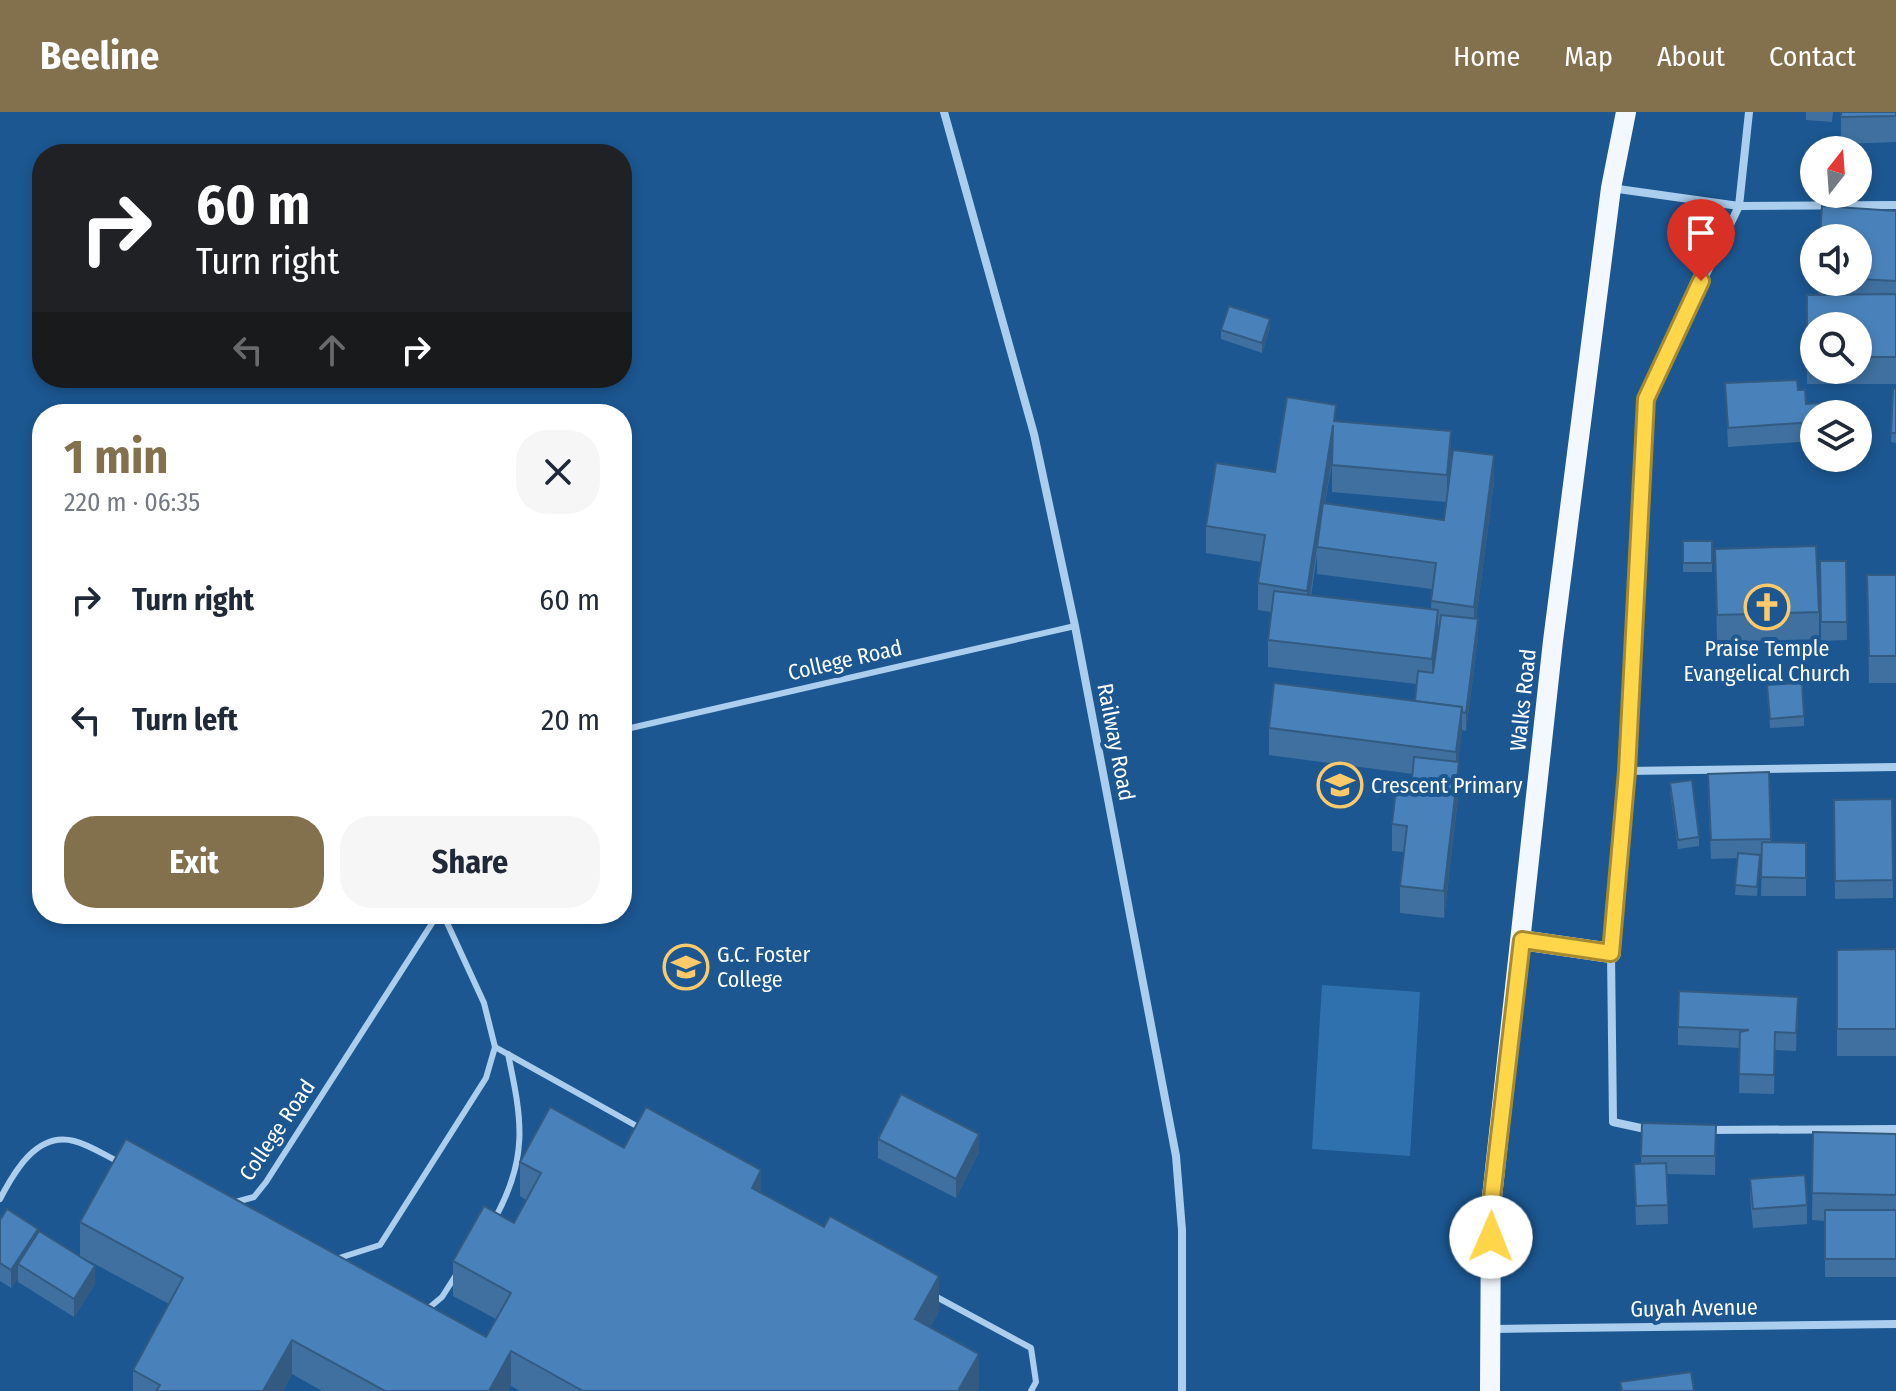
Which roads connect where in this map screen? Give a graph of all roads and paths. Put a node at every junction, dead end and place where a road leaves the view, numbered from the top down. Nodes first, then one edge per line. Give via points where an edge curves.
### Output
1 (944, 112) edge
2 (1626, 112) edge
3 (1749, 112) edge
4 (1611, 188) junction
5 (1896, 205) edge
6 (1739, 206) junction
7 (1075, 626) junction
8 (632, 728) edge
9 (1896, 767) edge
10 (1627, 771) junction
11 (434, 924) edge
12 (445, 924) edge
13 (1522, 940) junction
14 (1611, 953) junction
15 (495, 1047) junction
16 (508, 1054) junction
17 (1896, 1129) edge
18 (1657, 1130) edge
19 (1705, 1130) edge
20 (654, 1136) edge
21 (129, 1167) edge
22 (0, 1199) edge
23 (221, 1200) edge
24 (233, 1203) junction
25 (245, 1213) edge
26 (488, 1228) edge
27 (324, 1256) edge
28 (339, 1260) junction
29 (465, 1261) edge
30 (341, 1269) edge
31 (920, 1289) edge
32 (409, 1312) edge
33 (1896, 1324) edge
34 (1492, 1329) junction
35 (1031, 1391) edge
36 (1182, 1391) edge
37 (1490, 1391) edge

1 - 7 street, Railway Road via 1034,434
2 - 4 main road, Walks Road
3 - 6 street
4 - 6 street
4 - 13 main road, Walks Road via 1553,641
5 - 6 street
6 - 10 street via 1646,399
7 - 8 lane, College Road
7 - 36 street, Railway Road via 1176,1156 1182,1230
9 - 10 street
10 - 14 street
11 - 24 lane, College Road via 266,1182 254,1197
12 - 15 lane via 484,1003
13 - 14 main road
13 - 34 main road, Walks Road via 1491,1206
14 - 18 street via 1613,1122
15 - 16 lane
15 - 28 lane via 486,1078 380,1245
16 - 20 lane
16 - 26 lane via 518,1102 520,1162
17 - 19 street
21 - 22 lane via 73,1140 47,1142 18,1165
23 - 24 lane, College Road
24 - 25 lane
27 - 28 lane
28 - 30 lane
29 - 32 lane via 442,1297 422,1314
31 - 35 lane via 1031,1348 1036,1382
33 - 34 street, Guyah Avenue
34 - 37 main road, Walks Road

